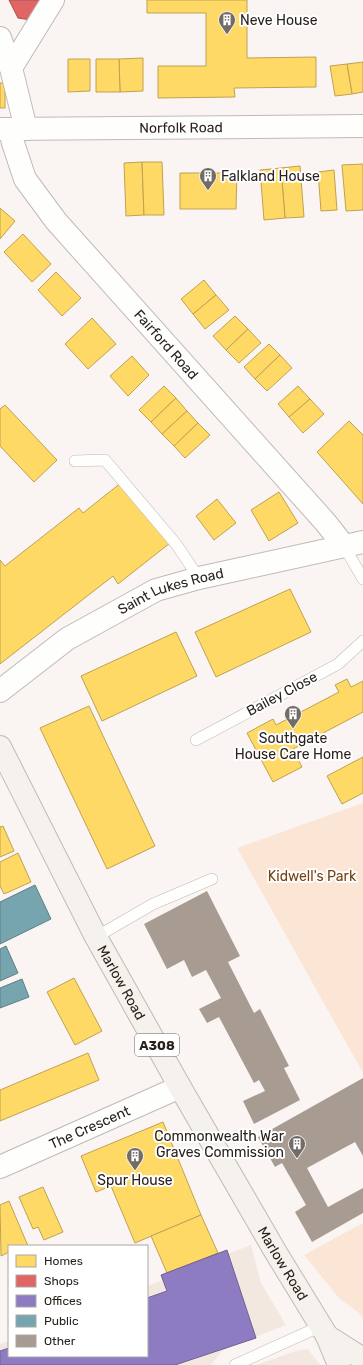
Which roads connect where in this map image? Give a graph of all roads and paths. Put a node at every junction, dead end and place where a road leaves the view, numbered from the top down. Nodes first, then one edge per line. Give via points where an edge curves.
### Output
1 (53, 0) edge
2 (0, 38) edge
3 (11, 68) junction
4 (363, 126) edge
5 (12, 129) edge
6 (75, 462) dead end
7 (354, 544) edge
8 (199, 578) junction
9 (363, 579) edge
10 (363, 641) edge
11 (0, 690) edge
12 (196, 740) dead end
13 (0, 747) edge
14 (212, 878) dead end
15 (96, 937) junction
16 (180, 1087) junction
17 (0, 1167) edge
18 (324, 1331) junction
19 (363, 1359) edge
20 (235, 1365) edge
21 (339, 1365) edge

1 - 3 street
2 - 3 street, Fairford Road
3 - 5 street, Fairford Road
4 - 5 street, Norfolk Road
5 - 7 street, Fairford Road via 13,143 25,179 56,222 326,523
6 - 8 lane via 105,460 176,544
7 - 8 street, Saint Lukes Road
7 - 9 lane
8 - 11 street, Saint Lukes Road via 156,590 67,640
10 - 12 lane, Bailey Close via 338,664
13 - 15 main road, Marlow Road / A308
14 - 15 lane via 153,904
15 - 16 main road, Marlow Road / A308
16 - 17 street, The Crescent
16 - 18 main road, Marlow Road / A308
18 - 19 main road, Marlow Road / A308
18 - 20 lane
18 - 21 main road, Marlow Road / A308

